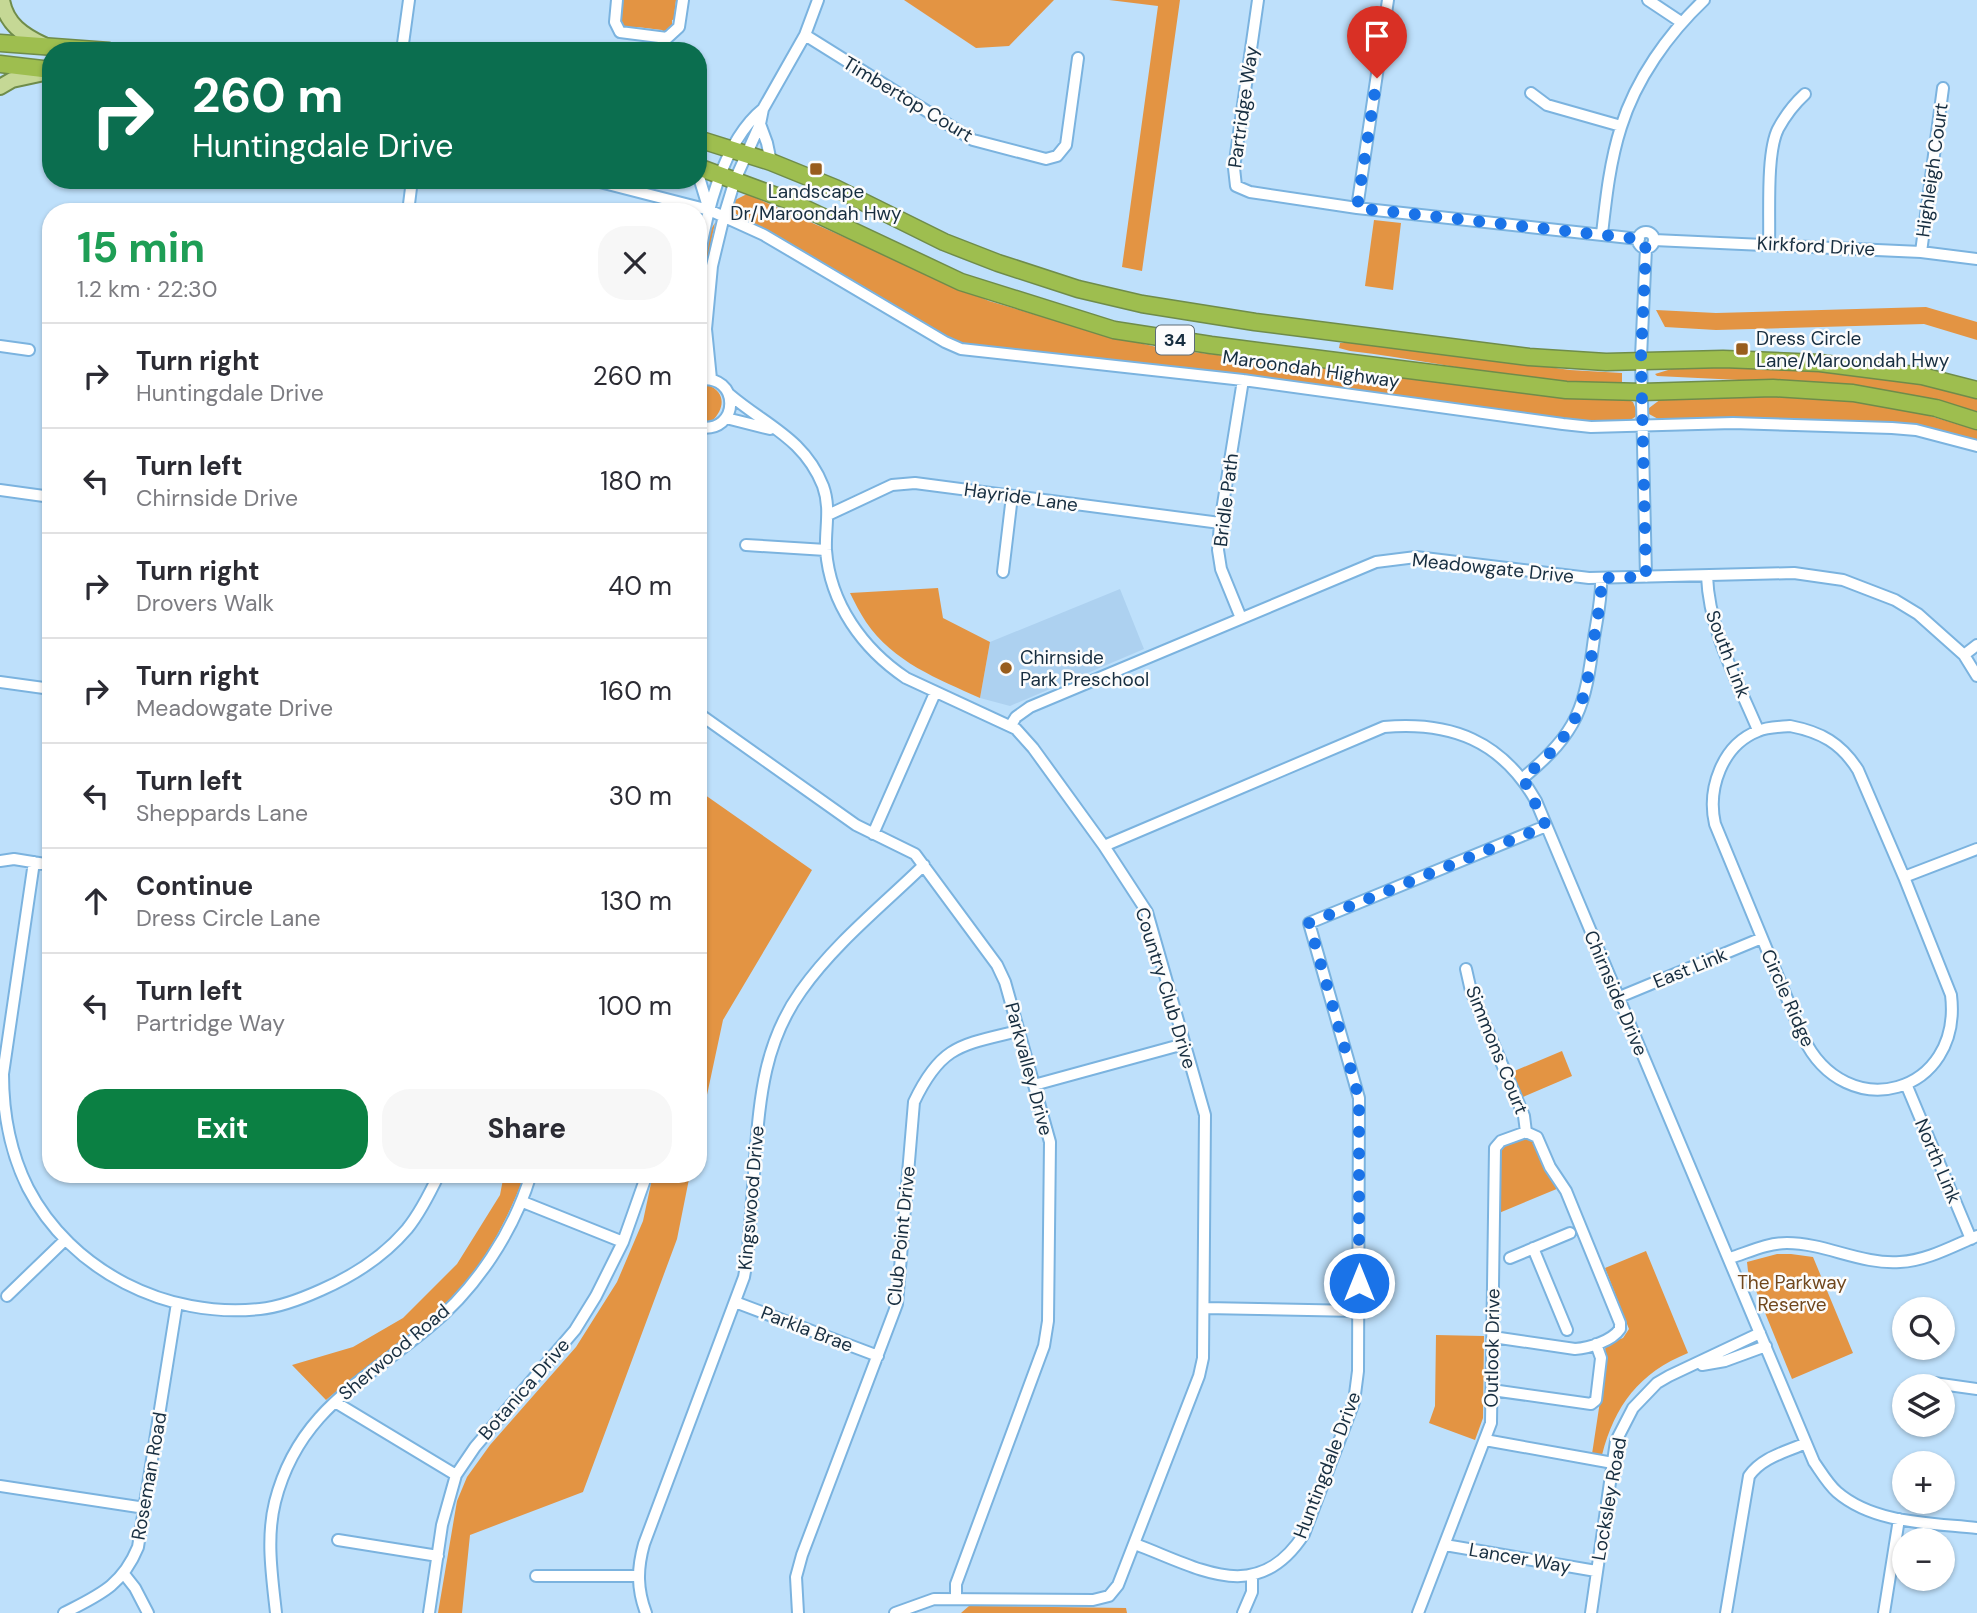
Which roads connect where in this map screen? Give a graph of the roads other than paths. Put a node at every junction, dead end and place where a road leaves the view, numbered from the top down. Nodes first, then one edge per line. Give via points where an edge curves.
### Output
1 (2, 0) edge
2 (409, 0) edge
3 (617, 0) edge
4 (683, 0) edge
5 (818, 0) edge
6 (1258, 0) edge
7 (1388, 0) edge
8 (1648, 0) edge
9 (1704, 0) edge
10 (1681, 22) junction
11 (805, 35) junction
12 (403, 42) edge
13 (0, 43) edge
14 (42, 43) edge
15 (42, 46) edge
16 (1077, 58) dead end
17 (0, 64) edge
18 (42, 70) edge
19 (42, 73) edge
20 (0, 87) edge
21 (1943, 88) dead end
22 (1531, 93) dead end
23 (1805, 94) dead end
24 (763, 109) junction
25 (760, 124) junction
26 (1621, 126) junction
27 (707, 141) edge
28 (738, 150) junction
29 (1057, 156) junction
30 (771, 162) junction
31 (1063, 167) dead end
32 (707, 170) edge
33 (728, 177) junction
34 (627, 189) edge
35 (682, 203) edge
36 (707, 203) edge
37 (1357, 208) junction
38 (709, 210) junction
39 (724, 216) junction
40 (707, 221) edge
41 (1602, 234) junction
42 (1639, 239) joint
43 (1650, 244) junction
44 (1769, 244) junction
45 (1921, 252) junction
46 (1977, 259) edge
47 (707, 318) edge
48 (1331, 331) junction
49 (707, 339) edge
50 (0, 346) edge
51 (29, 351) dead end
52 (1327, 360) junction
53 (1641, 362) junction
54 (707, 379) edge
55 (711, 379) junction
56 (1243, 380) junction
57 (1977, 390) edge
58 (1642, 392) junction
59 (729, 394) junction
60 (726, 418) junction
61 (1977, 421) edge
62 (1642, 425) junction
63 (707, 429) edge
64 (779, 431) junction
65 (1977, 446) edge
66 (0, 489) edge
67 (42, 496) edge
68 (1012, 496) junction
69 (828, 515) junction
70 (1220, 523) junction
71 (746, 545) dead end
72 (826, 550) junction
73 (1003, 572) dead end
74 (1707, 576) junction
75 (1646, 577) junction
76 (1601, 578) junction
77 (1241, 618) junction
78 (1977, 645) edge
79 (1964, 655) junction
80 (1977, 676) edge
81 (0, 682) edge
82 (42, 689) edge
83 (935, 693) junction
84 (707, 719) edge
85 (1011, 725) junction
86 (1758, 730) junction
87 (1523, 778) junction
88 (1546, 826) junction
89 (873, 834) junction
90 (1104, 846) junction
91 (1977, 849) edge
92 (0, 861) edge
93 (34, 862) junction
94 (42, 863) edge
95 (924, 865) junction
96 (1904, 877) junction
97 (1762, 938) junction
98 (1466, 969) dead end
99 (1617, 998) junction
100 (1018, 1031) junction
101 (1184, 1044) junction
102 (1906, 1084) junction
103 (1034, 1085) junction
104 (1526, 1132) junction
105 (434, 1183) edge
106 (528, 1183) edge
107 (644, 1183) edge
108 (523, 1202) junction
109 (1570, 1233) dead end
110 (1974, 1237) edge
111 (65, 1240) junction
112 (623, 1242) junction
113 (1533, 1248) junction
114 (1510, 1258) dead end
115 (1730, 1258) junction
116 (6, 1296) dead end
117 (735, 1302) junction
118 (177, 1303) junction
119 (1205, 1308) junction
120 (1359, 1311) junction
121 (1567, 1330) dead end
122 (1760, 1334) junction
123 (1493, 1337) junction
124 (1596, 1344) junction
125 (1766, 1346) junction
126 (878, 1356) junction
127 (1682, 1369) junction
128 (1955, 1386) edge
129 (1977, 1389) edge
130 (1492, 1390) junction
131 (335, 1402) junction
132 (1485, 1440) junction
133 (1806, 1443) junction
134 (1613, 1463) junction
135 (456, 1475) junction
136 (0, 1486) edge
137 (145, 1508) junction
138 (1899, 1519) junction
139 (1977, 1528) edge
140 (338, 1540) dead end
141 (1135, 1545) junction
142 (1445, 1545) junction
143 (438, 1556) junction
144 (1596, 1571) junction
145 (124, 1574) junction
146 (1252, 1575) junction
147 (536, 1576) dead end
148 (637, 1576) junction
149 (934, 1599) junction
150 (956, 1599) junction
151 (64, 1613) edge
152 (148, 1613) edge
153 (276, 1613) edge
154 (429, 1613) edge
155 (646, 1613) edge
156 (798, 1613) edge
157 (895, 1613) edge
158 (935, 1613) edge
159 (1243, 1613) edge
160 (1418, 1613) edge
161 (1591, 1613) edge
162 (1726, 1613) edge
163 (1884, 1613) edge

1 - 14 main road via 9,21
2 - 12 street
3 - 4 street via 615,22 620,32 667,38 679,27
5 - 11 street
6 - 37 street, Partridge Way via 1234,168 1236,186
7 - 37 street
8 - 10 street
9 - 10 street
10 - 26 street via 1635,92
11 - 24 street
11 - 29 street, Timbertop Court via 973,140 1037,158
13 - 15 highway
16 - 29 street via 1067,140
17 - 18 highway
19 - 20 main road
21 - 45 street, Highleigh Court
22 - 26 street via 1547,105
23 - 44 street via 1777,131 1772,152
24 - 25 street
24 - 28 street via 736,137
25 - 28 street
25 - 30 street
26 - 41 street
27 - 28 highway, Maroondah Highway / 34
28 - 30 highway, Maroondah Highway / 34
28 - 33 street
29 - 31 street
30 - 48 highway, Maroondah Highway / 34 via 944,242 1078,289 1175,310
32 - 33 highway, Maroondah Highway / 34
33 - 38 street
33 - 39 street
33 - 52 highway, Maroondah Highway / 34 via 961,282 1077,320 1167,339
34 - 35 street, Maroondah Highway
36 - 38 street
37 - 41 street, Partridge Way
38 - 39 street, Maroondah Highway
38 - 40 street
39 - 47 street via 712,266
39 - 56 street, Maroondah Highway via 961,349
41 - 42 street, Partridge Way
42 - 43 street, Kirkford Drive via 1646,232 1652,235
43 - 44 street, Kirkford Drive
43 - 53 street
44 - 45 street, Kirkford Drive
45 - 46 street, Kirkford Drive
48 - 52 highway
48 - 53 highway, Maroondah Highway / 34 via 1540,358
49 - 55 street
50 - 51 street
52 - 58 highway, Maroondah Highway / 34 via 1566,390
53 - 57 highway, Maroondah Highway / 34 via 1820,363 1888,370
53 - 58 street
54 - 55 street
55 - 59 street, Country Club Drive
56 - 62 street, Maroondah Highway via 1563,424
56 - 70 street, Bridle Path
58 - 61 highway, Maroondah Highway / 34 via 1773,388 1853,393 1936,408
58 - 62 street
59 - 60 street
59 - 64 street, Country Club Drive
60 - 63 street
60 - 64 street, Country Club Drive
62 - 65 street, Maroondah Highway via 1892,428
62 - 75 street
64 - 69 street, Country Club Drive via 799,446 815,471
66 - 67 street
68 - 69 street, Hayride Lane via 903,483 880,489
68 - 70 street, Hayride Lane
68 - 73 street
69 - 72 street, Country Club Drive
70 - 77 street, Bridle Path via 1221,569
71 - 72 street
72 - 83 street, Country Club Drive via 839,601 861,638 891,668
74 - 75 street, Meadowgate Drive
74 - 79 street, Meadowgate Drive via 1794,573 1843,580 1918,614
74 - 86 street, South Link via 1712,622
75 - 76 street, Meadowgate Drive
76 - 77 street, Meadowgate Drive via 1436,558 1395,558
76 - 87 street via 1583,702 1557,748
77 - 85 street, Meadowgate Drive via 1030,708
78 - 79 street
79 - 80 street, Meadowgate Drive
81 - 82 street
83 - 85 street, Country Club Drive
83 - 89 street
84 - 89 street, Parkvalley Drive
85 - 90 street, Country Club Drive
86 - 96 street, Circle Ridge via 1806,729 1822,734 1843,750 1858,770
86 - 97 street, Circle Ridge via 1726,758 1715,782 1712,810
87 - 88 street, Chirnside Drive
87 - 90 street, Chirnside Drive via 1488,747 1463,735 1411,724 1384,727
88 - 99 street, Chirnside Drive
88 - 120 street, Huntingdale Drive via 1309,923 1359,1098
89 - 95 street, Parkvalley Drive via 915,854
90 - 101 street, Country Club Drive via 1147,912
91 - 96 street
92 - 93 street
93 - 94 street
93 - 111 street via 3,1099 9,1137 29,1188
95 - 100 street, Parkvalley Drive via 996,965
95 - 117 street, Kingswood Drive via 828,957 778,1030 761,1090 747,1260
96 - 102 street, Circle Ridge via 1951,995 1953,1012 1947,1044 1927,1070
97 - 99 street, East Link
97 - 102 street, Circle Ridge via 1817,1061 1836,1078 1863,1089
98 - 104 street, Simmons Court via 1524,1116
99 - 115 street, Chirnside Drive
100 - 103 street, Parkvalley Drive
100 - 126 street, Club Point Drive via 972,1042 945,1055 927,1075 914,1102 897,1304
101 - 103 street
101 - 119 street, Country Club Drive via 1205,1115
102 - 110 street, North Link
103 - 150 street, Parkvalley Drive via 1051,1157 1047,1334 956,1584
104 - 123 street, Outlook Drive via 1495,1148
104 - 124 street via 1537,1137 1566,1191 1620,1323 1617,1334
105 - 118 street via 407,1229 365,1267 334,1284 299,1300 261,1309 223,1310
106 - 108 street, Sherwood Road
107 - 112 street, Botanica Drive
108 - 112 street
108 - 131 street, Sherwood Road via 488,1261 456,1301
109 - 113 street
110 - 115 street via 1924,1258 1896,1263 1788,1243
111 - 116 street
111 - 118 street via 126,1285
112 - 135 street, Botanica Drive via 575,1330
113 - 114 street
113 - 121 street
115 - 122 street, Chirnside Drive
117 - 126 street, Parkla Brae
117 - 148 street, Kingswood Drive via 644,1545
118 - 137 street, Roseman Road
119 - 120 street
119 - 141 street, Country Club Drive via 1199,1376
120 - 146 street, Huntingdale Drive via 1358,1388 1304,1534 1280,1563
122 - 125 street, Chirnside Drive
122 - 127 street, Locksley Road
123 - 124 street via 1575,1349
123 - 130 street, Outlook Drive
124 - 130 street via 1601,1358 1596,1399 1591,1404
125 - 127 street, Locksley Road
125 - 133 street, Chirnside Drive
126 - 156 street, Club Point Drive via 802,1555 796,1577
127 - 134 street, Locksley Road via 1657,1384 1633,1408 1616,1441
128 - 129 street
130 - 132 street, Outlook Drive via 1492,1416
131 - 135 street
131 - 153 street, Sherwood Road via 309,1428 292,1455 274,1504 271,1560
132 - 134 street
132 - 142 street, Outlook Drive
133 - 138 street, Chirnside Drive via 1836,1492 1859,1507
133 - 162 street via 1765,1460 1749,1476
134 - 144 street, Locksley Road
135 - 143 street, Botanica Drive
136 - 137 street
137 - 145 street, Roseman Road via 138,1547
138 - 139 street, Chirnside Drive
138 - 163 street
140 - 143 street
141 - 146 street, Huntingdale Drive via 1224,1577
141 - 150 street, Country Club Drive via 1109,1596 1093,1600
142 - 144 street, Lancer Way
142 - 160 street, Outlook Drive
143 - 154 street, Botanica Drive
144 - 161 street, Locksley Road
145 - 151 street, Roseman Road via 101,1594
145 - 152 street
146 - 159 street via 1252,1592
147 - 148 street
148 - 155 street, Kingswood Drive
149 - 150 street
149 - 157 street
149 - 158 street

